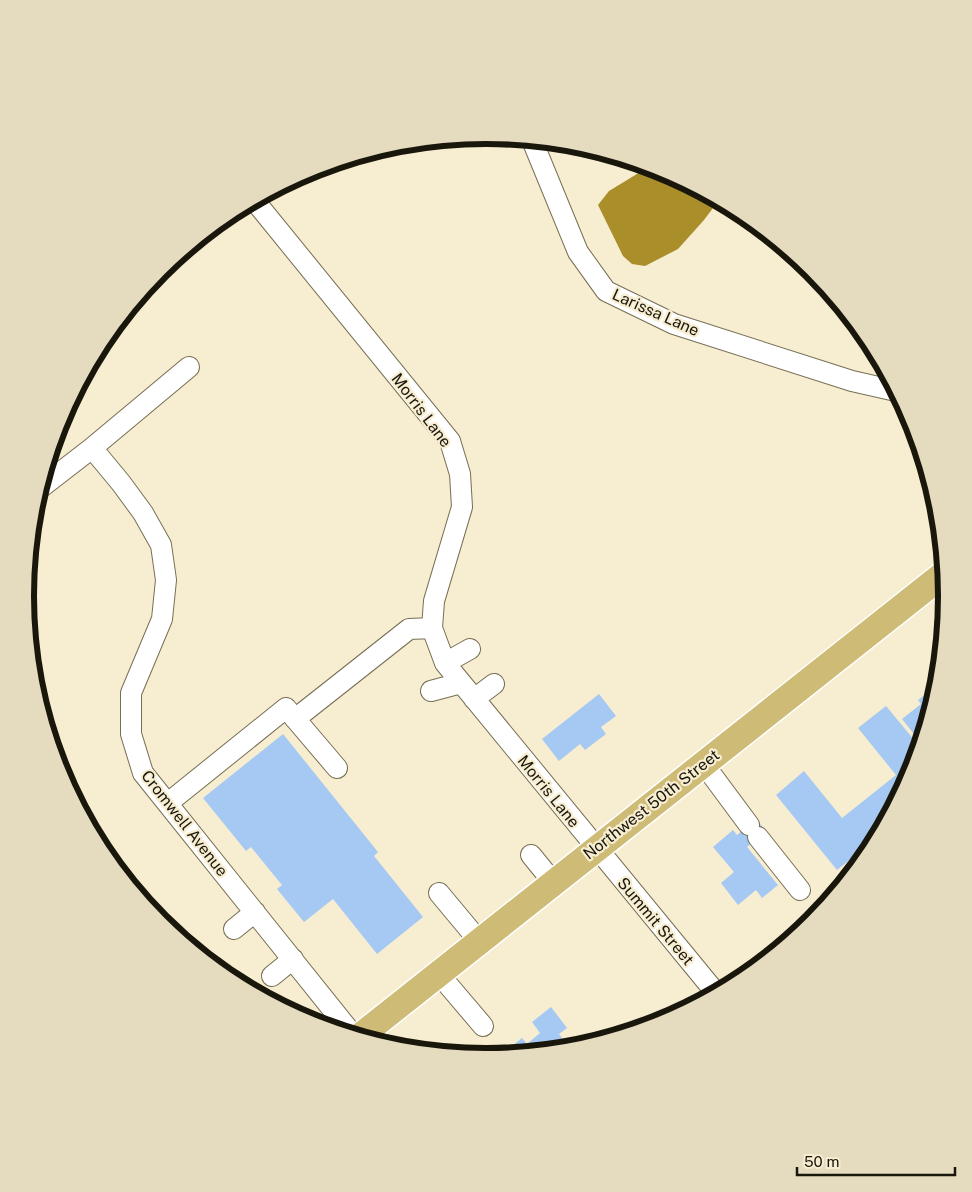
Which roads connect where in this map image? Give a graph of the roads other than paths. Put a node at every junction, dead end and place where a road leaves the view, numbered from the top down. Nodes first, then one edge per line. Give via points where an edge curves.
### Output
1 (535, 147) edge
2 (258, 205) edge
3 (189, 367) dead end
4 (888, 389) edge
5 (92, 448) junction
6 (48, 482) edge
7 (937, 579) edge
8 (432, 628) junction
9 (470, 649) dead end
10 (446, 663) junction
11 (461, 683) junction
12 (494, 684) dead end
13 (431, 691) dead end
14 (474, 699) junction
15 (295, 719) junction
16 (703, 763) junction
17 (336, 768) dead end
18 (168, 803) junction
19 (596, 848) junction
20 (531, 855) dead end
21 (553, 882) junction
22 (800, 890) dead end
23 (439, 893) dead end
24 (255, 912) junction
25 (234, 928) dead end
26 (479, 941) junction
27 (293, 959) junction
28 (438, 973) junction
29 (272, 976) dead end
30 (711, 988) edge
31 (347, 1026) edge
32 (483, 1026) dead end
33 (365, 1032) edge

1 - 4 street, Larissa Lane via 578,252 606,291 674,324 852,381
2 - 8 street, Morris Lane via 450,441 460,474 462,507 434,601
3 - 5 street
5 - 6 street
5 - 18 street, Cromwell Avenue via 143,513 161,545 166,580 162,619 132,693 131,734 143,773
7 - 16 main road, Northwest 50th Street
8 - 10 street, Morris Lane
8 - 15 street via 409,629
9 - 10 street
10 - 11 street, Morris Lane
11 - 13 street
11 - 14 street, Morris Lane
12 - 14 street
14 - 19 street, Morris Lane
15 - 17 street
15 - 18 street via 286,708
16 - 19 main road, Northwest 50th Street
16 - 22 street
18 - 24 street, Cromwell Avenue
19 - 21 main road, Northwest 50th Street
19 - 30 street, Summit Street
20 - 21 street
21 - 26 main road, Northwest 50th Street
23 - 26 street
24 - 25 street
24 - 27 street, Cromwell Avenue
26 - 28 main road, Northwest 50th Street
27 - 29 street
27 - 31 street, Cromwell Avenue
28 - 32 street
28 - 33 main road, Northwest 50th Street

